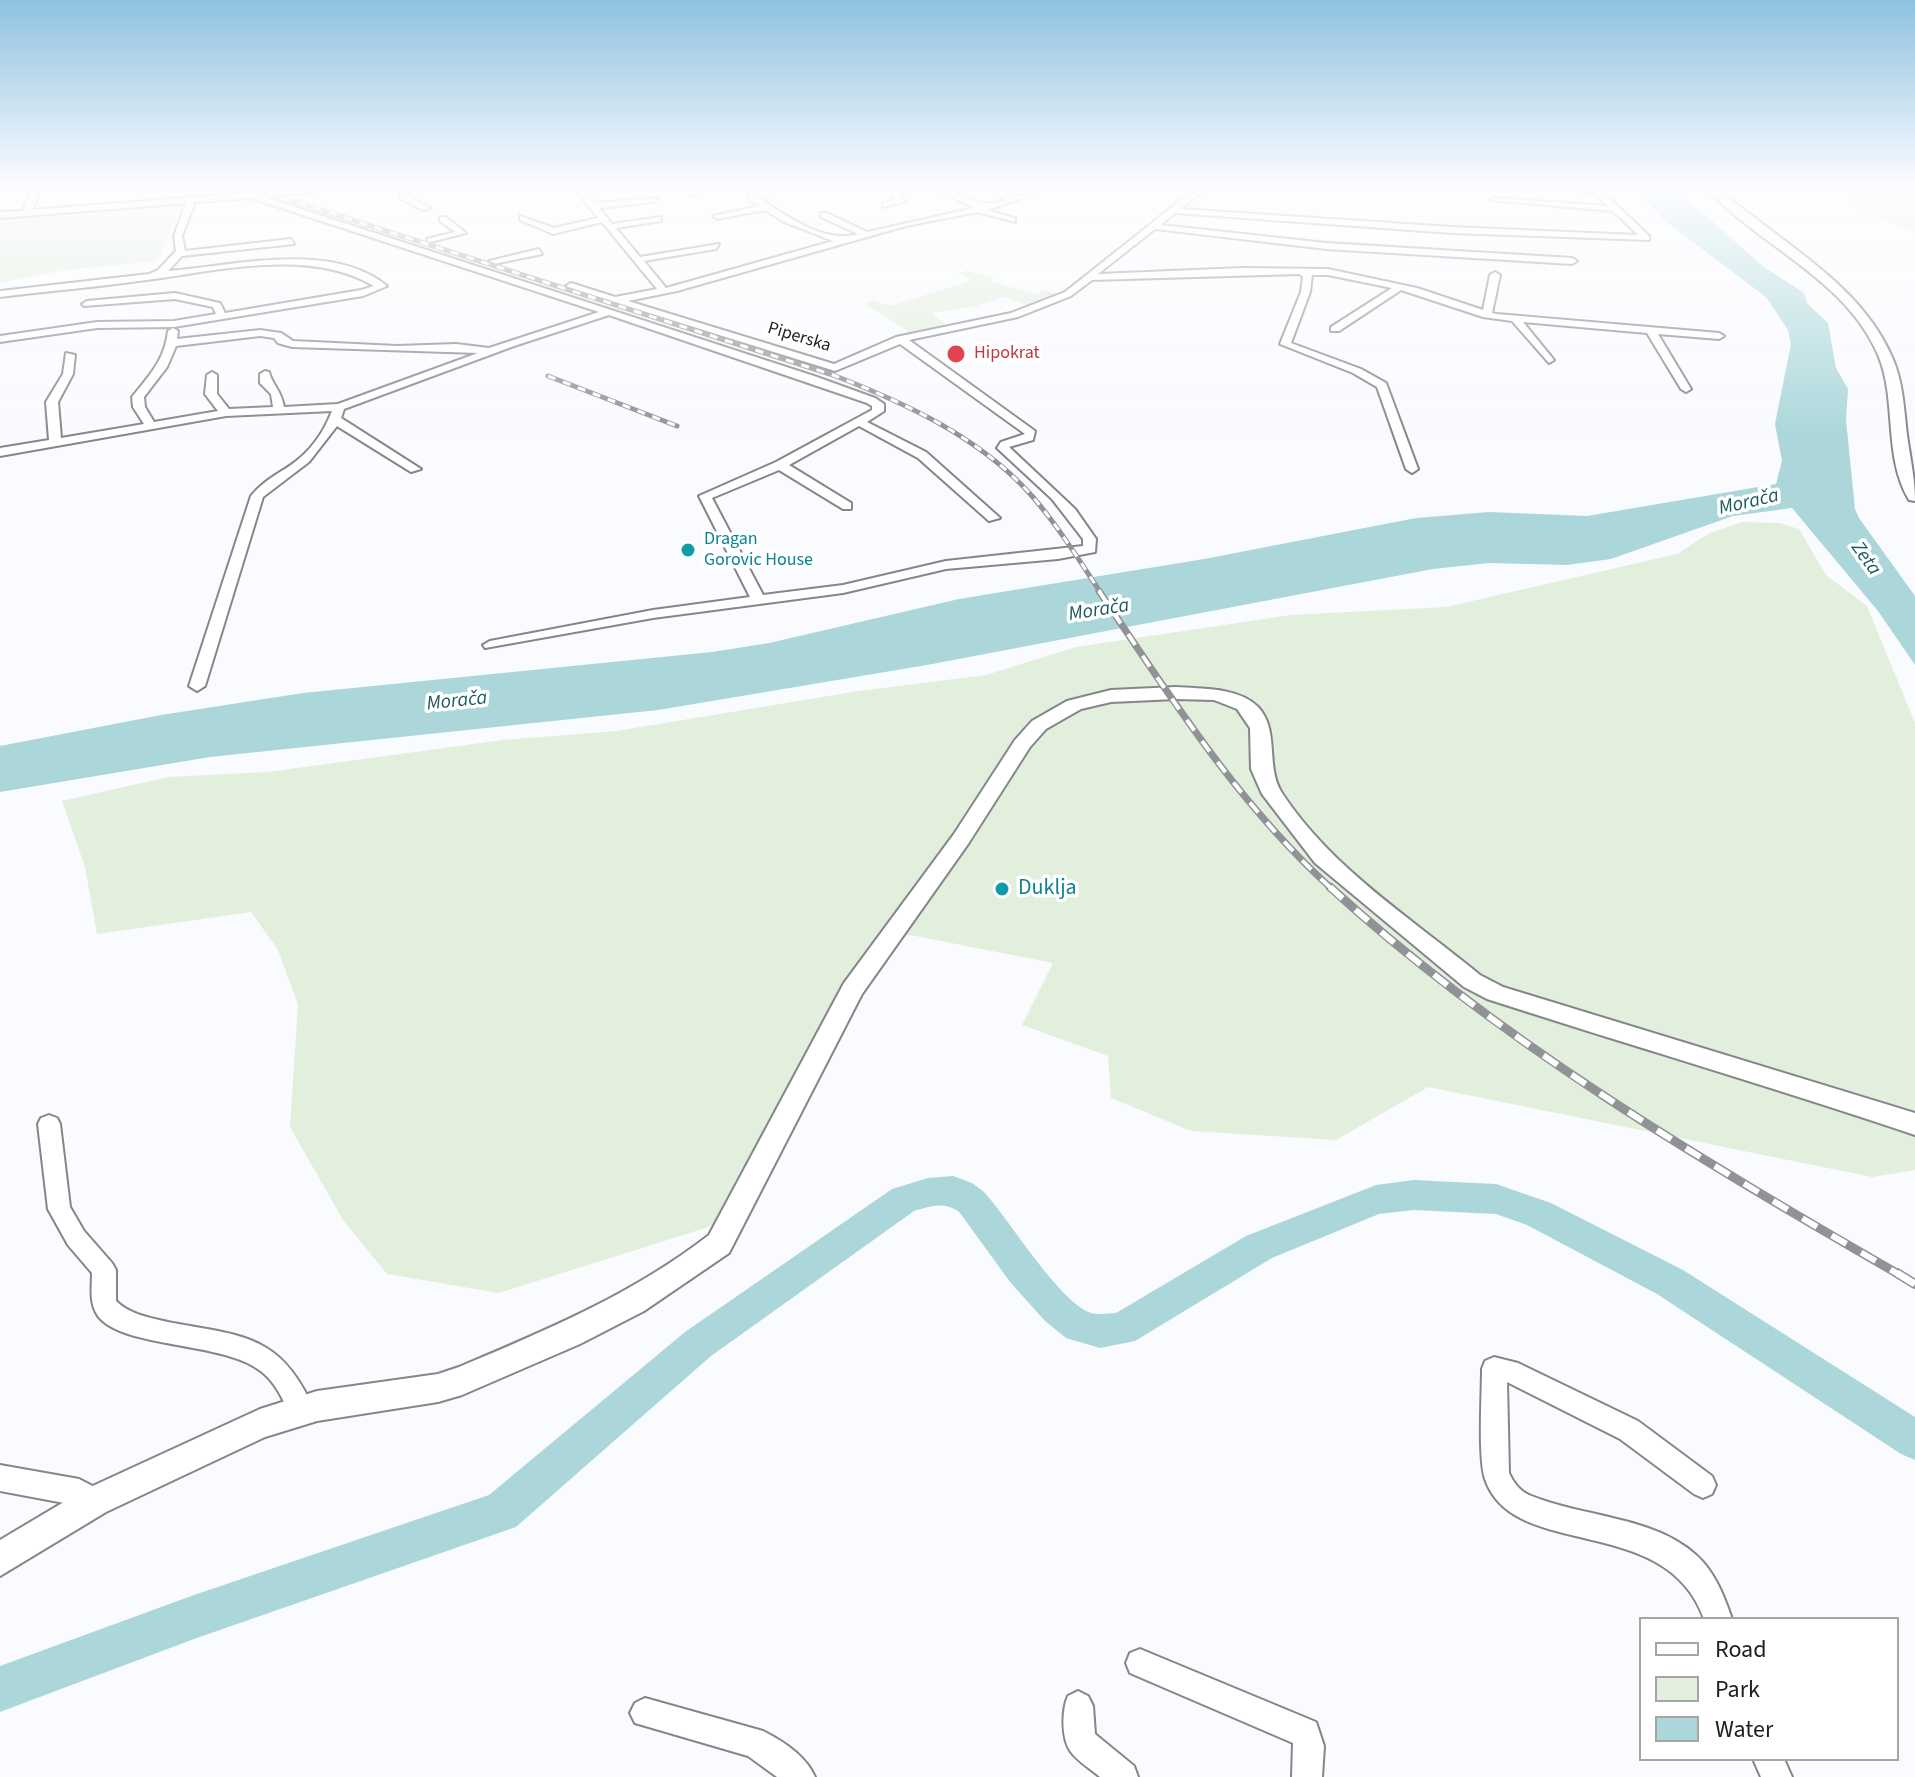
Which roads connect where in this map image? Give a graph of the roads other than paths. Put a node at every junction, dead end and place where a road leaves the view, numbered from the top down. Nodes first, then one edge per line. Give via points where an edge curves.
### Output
1 (162, 271) edge
2 (199, 271) edge
3 (351, 271) edge
4 (483, 271) edge
5 (646, 271) edge
6 (732, 271) edge
7 (1100, 271) edge
8 (1810, 271) edge
9 (1303, 272) junction
10 (159, 274) junction
11 (1495, 275) dead end
12 (1092, 277) junction
13 (554, 280) dead end
14 (74, 287) junction
15 (1400, 287) junction
16 (663, 290) junction
17 (0, 294) edge
18 (615, 300) junction
19 (87, 304) junction
20 (609, 312) junction
21 (1487, 315) junction
22 (222, 316) junction
23 (1515, 319) junction
24 (174, 324) junction
25 (97, 325) junction
26 (1335, 329) dead end
27 (1651, 331) junction
28 (1719, 336) dead end
29 (0, 339) edge
30 (900, 339) junction
31 (173, 343) junction
32 (490, 352) junction
33 (70, 355) dead end
34 (1549, 360) dead end
35 (265, 374) dead end
36 (212, 375) dead end
37 (1686, 389) dead end
38 (279, 409) junction
39 (226, 413) junction
40 (337, 414) junction
41 (859, 422) junction
42 (151, 426) junction
43 (55, 441) junction
44 (0, 452) edge
45 (780, 465) junction
46 (415, 469) dead end
47 (1412, 469) dead end
48 (1915, 496) edge
49 (847, 506) dead end
50 (994, 518) dead end
51 (759, 600) junction
52 (490, 645) dead end
53 (197, 686) dead end
54 (49, 1124) dead end
55 (1915, 1124) edge
56 (301, 1410) junction
57 (0, 1478) edge
58 (1703, 1485) dead end
59 (95, 1501) junction
60 (0, 1559) edge
61 (1717, 1617) edge
62 (1140, 1663) dead end
63 (1078, 1706) dead end
64 (645, 1713) dead end
65 (800, 1777) edge
66 (1123, 1777) edge
67 (1307, 1777) edge

1 - 10 street
2 - 10 street
3 - 22 street via 382,286
4 - 20 street
5 - 16 street
6 - 16 street
7 - 12 street, Piperska
8 - 48 main road via 1874,333 1886,358 1903,466
9 - 12 street
9 - 15 street
9 - 47 street via 1308,285 1285,344 1380,383
10 - 14 street
11 - 21 street
12 - 30 street, Piperska via 1028,311
13 - 18 street, Piperska
14 - 17 street
14 - 19 street via 74,295
15 - 21 street
15 - 26 street
16 - 18 street
18 - 30 street, Piperska via 833,368
19 - 22 street via 180,296 217,305
19 - 25 street
20 - 32 street
20 - 41 street via 832,385 880,407
21 - 23 street
22 - 24 street
23 - 27 street
23 - 34 street
24 - 25 street
24 - 31 street
25 - 29 street
27 - 28 street
27 - 37 street
30 - 51 street via 1031,433 1003,448 1061,500 1092,547 946,565 843,589
31 - 32 street via 260,333 277,335 286,343
31 - 42 street via 164,368 138,397
32 - 40 street
33 - 43 street via 68,374 52,402
35 - 38 street
36 - 39 street via 211,394
38 - 39 street
38 - 40 street
39 - 42 street
40 - 46 street
40 - 53 street via 302,463 257,496
41 - 45 street
41 - 50 street via 922,455
42 - 43 street
43 - 44 street
45 - 49 street
45 - 51 street via 705,496
51 - 52 street
54 - 56 street via 59,1209 104,1270 107,1308 136,1325 260,1354 281,1371
55 - 56 street via 1514,1001 1472,981 1323,858 1272,794 1261,769 1260,728 1244,705 1203,693 1111,696 1061,710 1022,744 961,839 852,989 719,1244 634,1302 462,1381
56 - 59 street
57 - 59 street via 79,1492
58 - 61 street via 1629,1430 1509,1371 1494,1369 1496,1473 1507,1497 1682,1561 1697,1576
59 - 60 street
62 - 67 street via 1305,1733
63 - 66 street via 1081,1741
64 - 65 street via 752,1742

